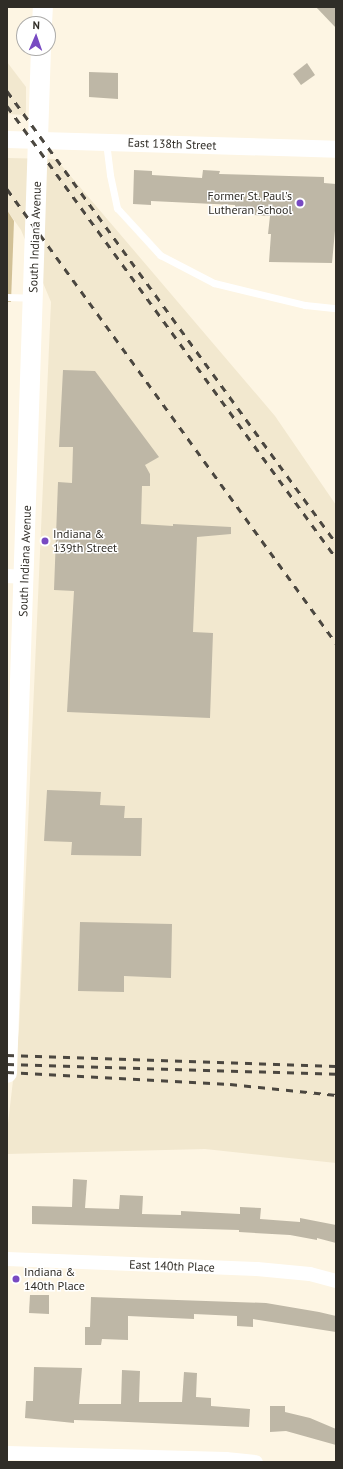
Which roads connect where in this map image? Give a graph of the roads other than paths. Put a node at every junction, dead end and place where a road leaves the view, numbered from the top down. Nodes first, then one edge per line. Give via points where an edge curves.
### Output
1 (42, 56) edge
2 (7, 139) edge
3 (38, 139) junction
4 (106, 142) junction
5 (336, 149) edge
6 (7, 298) edge
7 (33, 298) junction
8 (336, 308) edge
9 (16, 576) edge
10 (8, 1016) edge
11 (7, 1073) edge
12 (7, 1259) edge
13 (336, 1281) edge
14 (7, 1453) edge
15 (256, 1462) edge

1 - 3 main road, South Indiana Avenue
2 - 3 street, East 138th Street
3 - 4 street, East 138th Street
3 - 7 main road, South Indiana Avenue
4 - 5 street, East 138th Street
4 - 8 lane via 117,208 160,255 214,283 305,305
6 - 7 lane
7 - 9 main road, South Indiana Avenue
9 - 10 main road, South Indiana Avenue
10 - 11 main road, South Indiana Avenue
12 - 13 street, East 140th Place via 257,1269 310,1274
14 - 15 street

